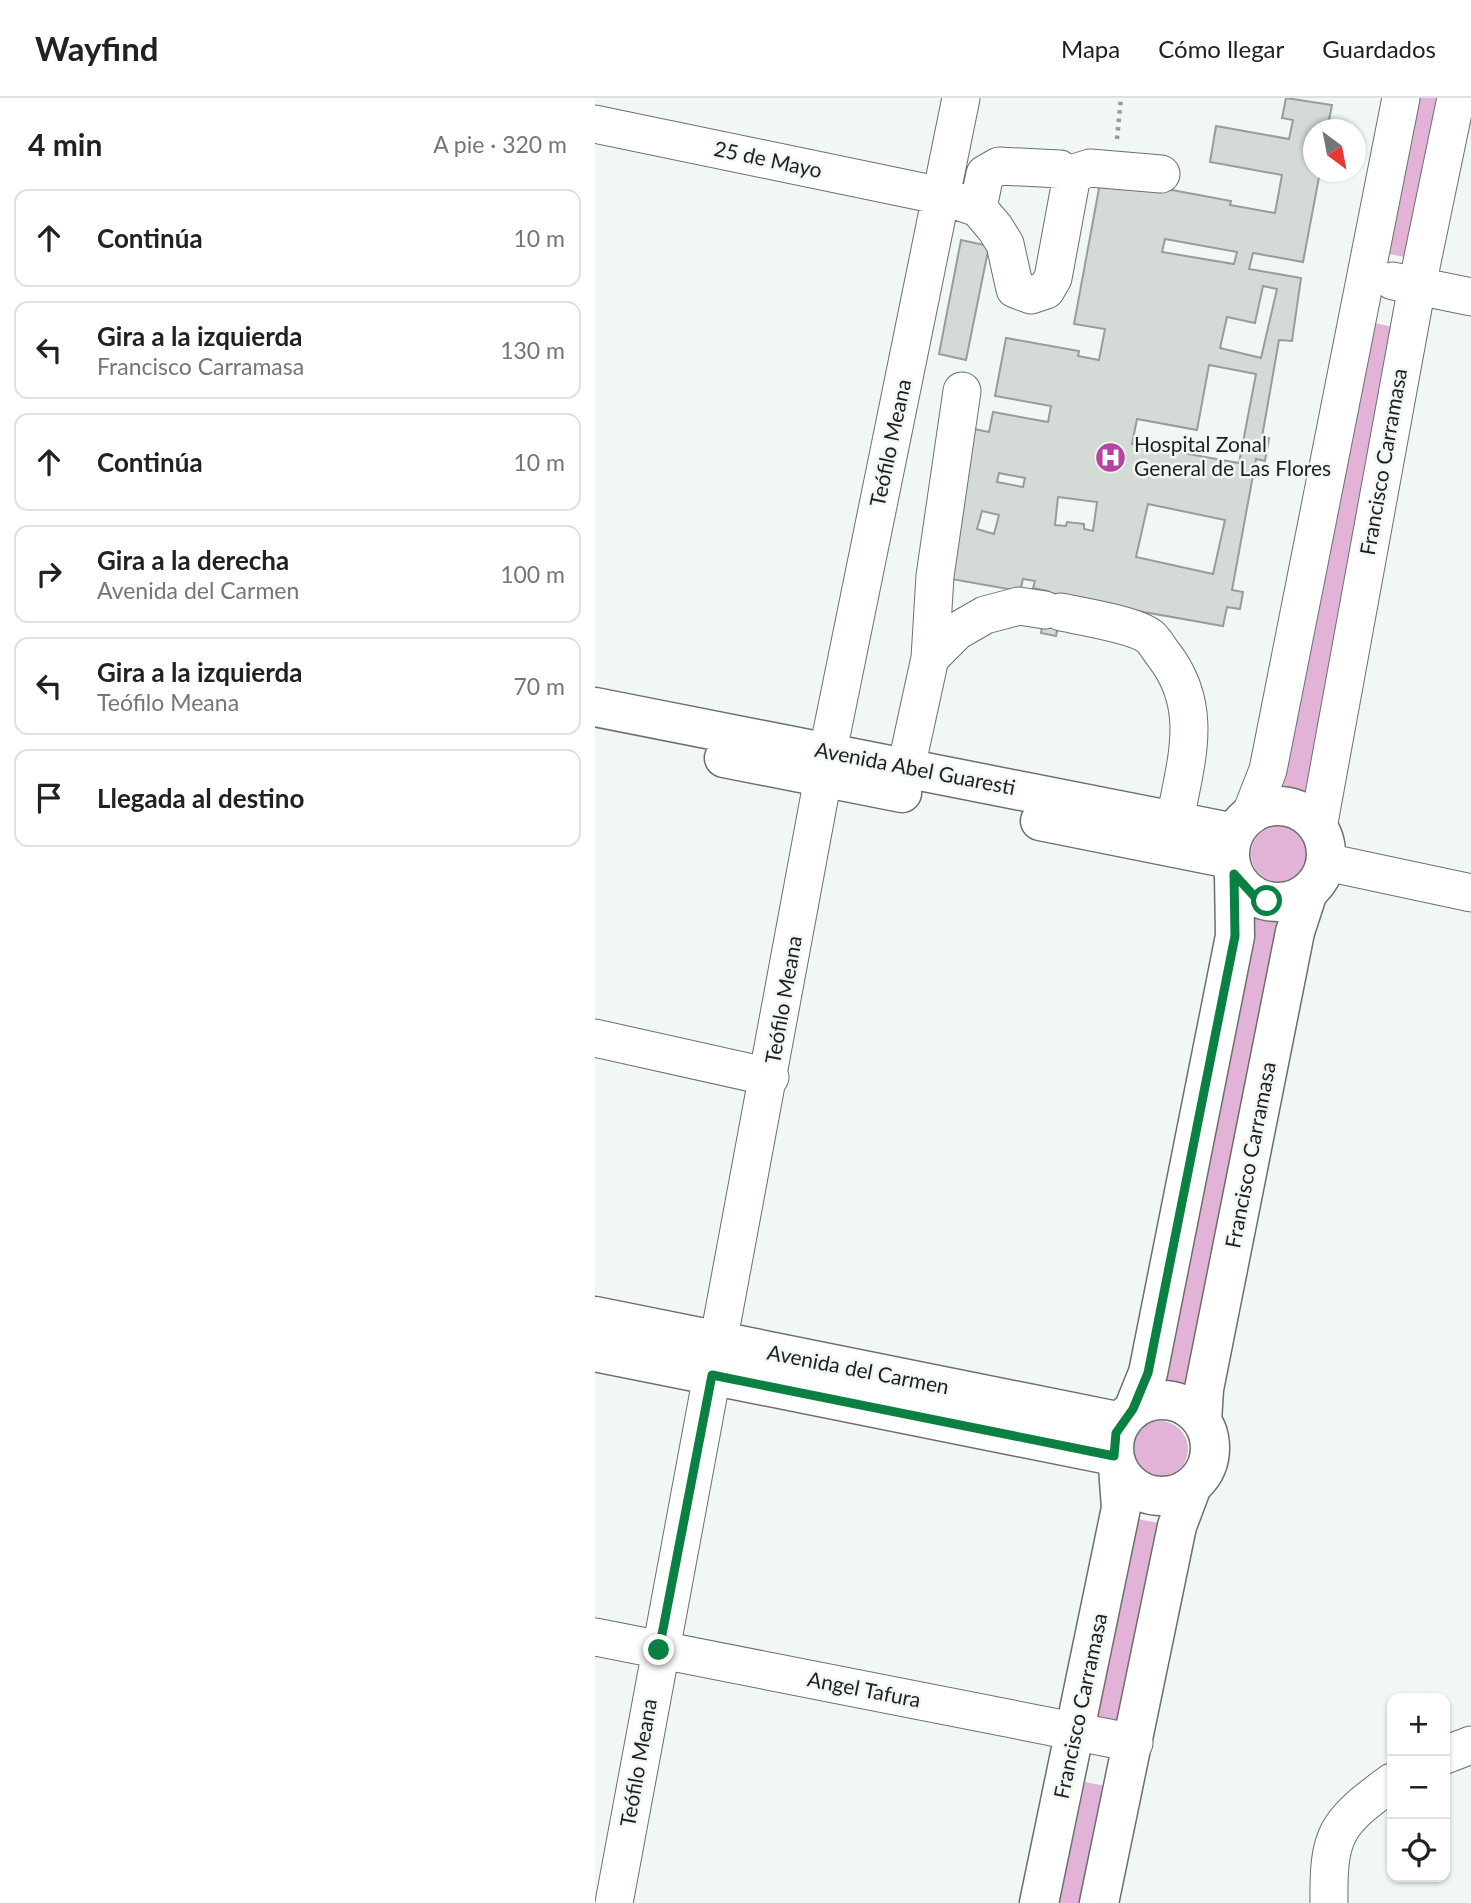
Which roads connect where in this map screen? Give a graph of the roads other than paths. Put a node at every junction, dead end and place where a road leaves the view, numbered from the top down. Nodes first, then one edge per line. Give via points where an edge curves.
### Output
1 (961, 98) edge
2 (1401, 98) edge
3 (1456, 98) edge
4 (595, 124) edge
5 (1161, 174) dead end
6 (1068, 175) junction
7 (942, 196) junction
8 (978, 208) junction
9 (1366, 275) junction
10 (1417, 286) junction
11 (1471, 297) edge
12 (962, 391) dead end
13 (930, 658) junction
14 (595, 707) edge
15 (595, 732) edge
16 (826, 764) junction
17 (906, 768) junction
18 (1175, 820) junction
19 (1237, 845) junction
20 (1318, 861) junction
21 (1471, 892) edge
22 (595, 1038) edge
23 (770, 1077) junction
24 (595, 1316) edge
25 (595, 1352) edge
26 (716, 1359) junction
27 (1202, 1421) junction
28 (1122, 1439) junction
29 (1192, 1486) junction
30 (595, 1637) edge
31 (659, 1650) junction
32 (1077, 1732) junction
33 (1134, 1743) junction
34 (1471, 1745) edge
35 (1450, 1753) edge
36 (1387, 1786) edge
37 (614, 1903) edge
38 (1039, 1903) edge
39 (1098, 1903) edge
40 (1329, 1903) edge

1 - 7 street, Teófilo Meana
2 - 9 street, Francisco Carramasa
3 - 10 street, Francisco Carramasa
4 - 7 street, 25 de Mayo
5 - 6 street via 1090,168
6 - 8 street via 1060,169 999,166 985,174
6 - 8 street via 1070,186 1053,278 1046,289 1031,295 1016,289 1005,244
7 - 8 street, 25 de Mayo
7 - 16 street, Teófilo Meana
9 - 10 street
9 - 19 street, Francisco Carramasa via 1268,770
10 - 11 street
10 - 20 street, Francisco Carramasa
12 - 13 street via 935,576
13 - 17 street
13 - 18 street via 957,631 985,615 1019,606 1096,619 1149,636 1172,665 1188,701 1191,737
14 - 16 main road, Avenida Abel Guaresti
15 - 16 main road, Avenida Abel Guaresti
16 - 17 main road, Avenida Abel Guaresti
16 - 19 main road, Avenida Abel Guaresti
16 - 23 street, Teófilo Meana
17 - 18 main road, Avenida Abel Guaresti
18 - 19 main road, Avenida Abel Guaresti
19 - 20 main road via 1264,808 1294,809
19 - 20 main road via 1254,896 1267,901 1296,899
19 - 28 main road, Francisco Carramasa via 1235,936 1148,1373
20 - 21 street
20 - 27 main road, Francisco Carramasa via 1295,932 1204,1390
22 - 23 street
23 - 26 street, Teófilo Meana
24 - 26 main road, Avenida del Carmen
25 - 26 main road, Avenida del Carmen
26 - 28 main road, Avenida del Carmen
26 - 31 street, Teófilo Meana
27 - 28 main road via 1178,1402 1147,1402
27 - 29 main road via 1210,1448 1205,1469
28 - 29 main road via 1126,1480 1150,1495 1172,1494
28 - 32 main road, Francisco Carramasa via 1121,1508
29 - 33 main road via 1177,1526
30 - 31 street, Angel Tafura
31 - 32 street, Angel Tafura
31 - 37 street, Teófilo Meana
32 - 33 street, Angel Tafura
32 - 38 main road, Francisco Carramasa
33 - 39 main road
34 - 35 street
36 - 40 street via 1338,1829 1329,1856

